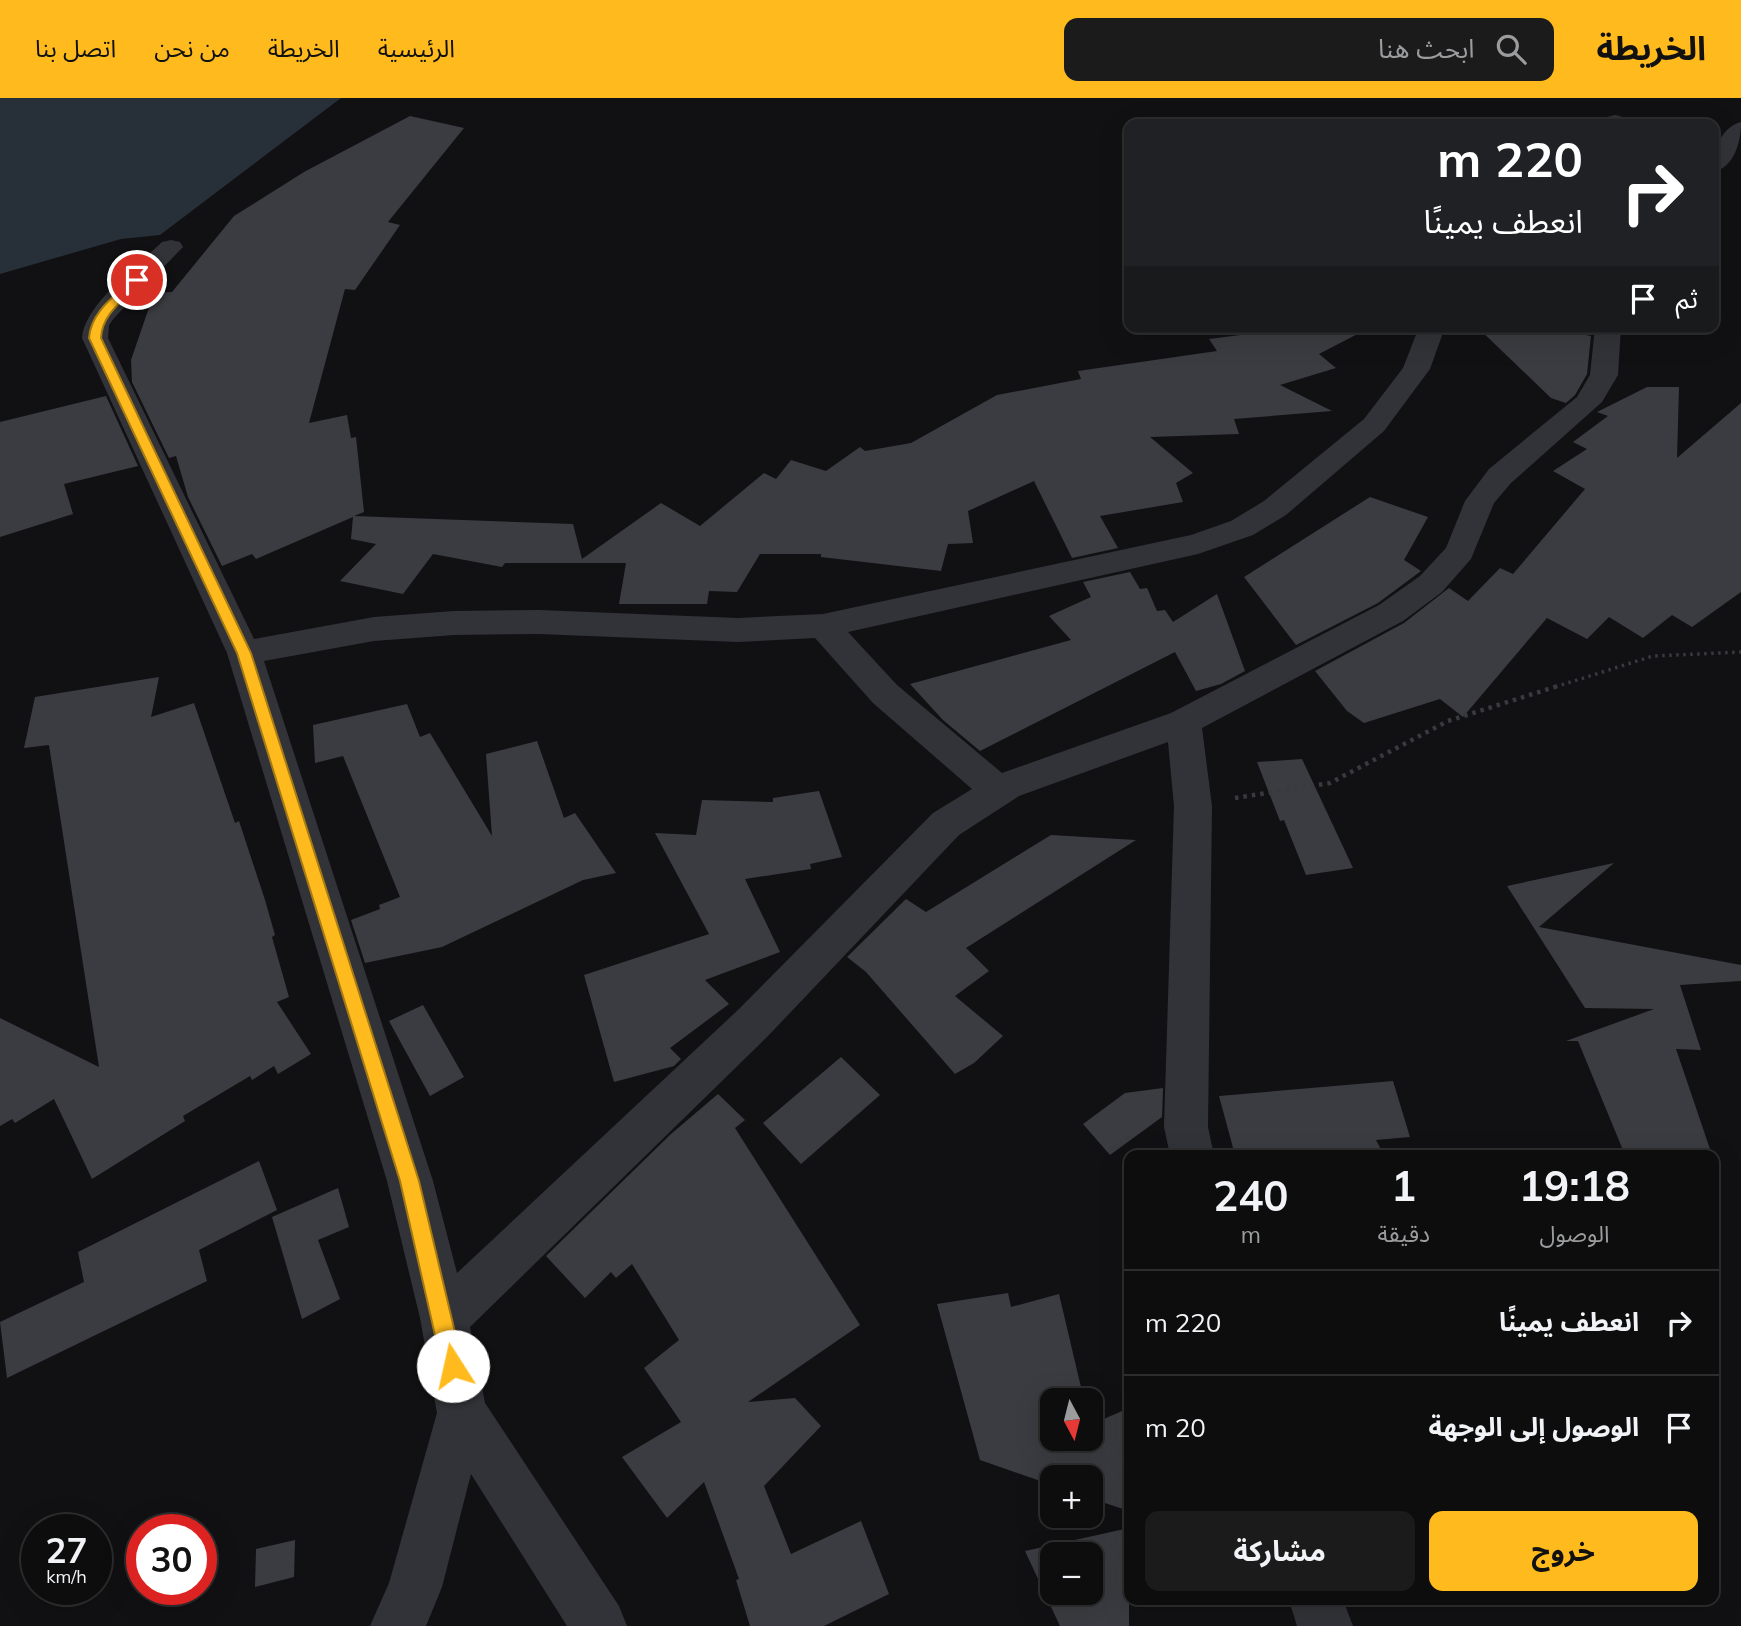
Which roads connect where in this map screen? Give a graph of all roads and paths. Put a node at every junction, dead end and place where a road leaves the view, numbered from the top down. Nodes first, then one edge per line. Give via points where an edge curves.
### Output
1 (1741, 129) edge
2 (1719, 170) edge
3 (171, 247) dead end
4 (1430, 333) edge
5 (1608, 333) edge
6 (823, 626) junction
7 (1741, 652) edge
8 (244, 653) junction
9 (1184, 722) junction
10 (999, 791) junction
11 (1193, 806) junction
12 (1191, 1150) edge
13 (444, 1318) junction
14 (462, 1413) junction
15 (1318, 1605) edge
16 (398, 1626) edge
17 (599, 1626) edge
18 (1325, 1626) edge

1 - 2 street
3 - 8 street via 104,313 95,338
4 - 6 street via 1416,369 1374,425 1275,508 1242,528 1198,544
5 - 9 street via 1604,375 1588,402 1500,476 1480,501 1460,552 1431,583 1391,613
6 - 8 street via 738,630 454,623 374,629
6 - 10 street via 885,694
7 - 11 path via 1653,656 1448,721 1330,783
8 - 13 street via 410,1181
9 - 10 street
9 - 11 street
10 - 13 street via 946,824 754,1023
11 - 12 street via 1186,1128
13 - 14 street
14 - 16 street via 415,1587
14 - 17 street
15 - 18 street

